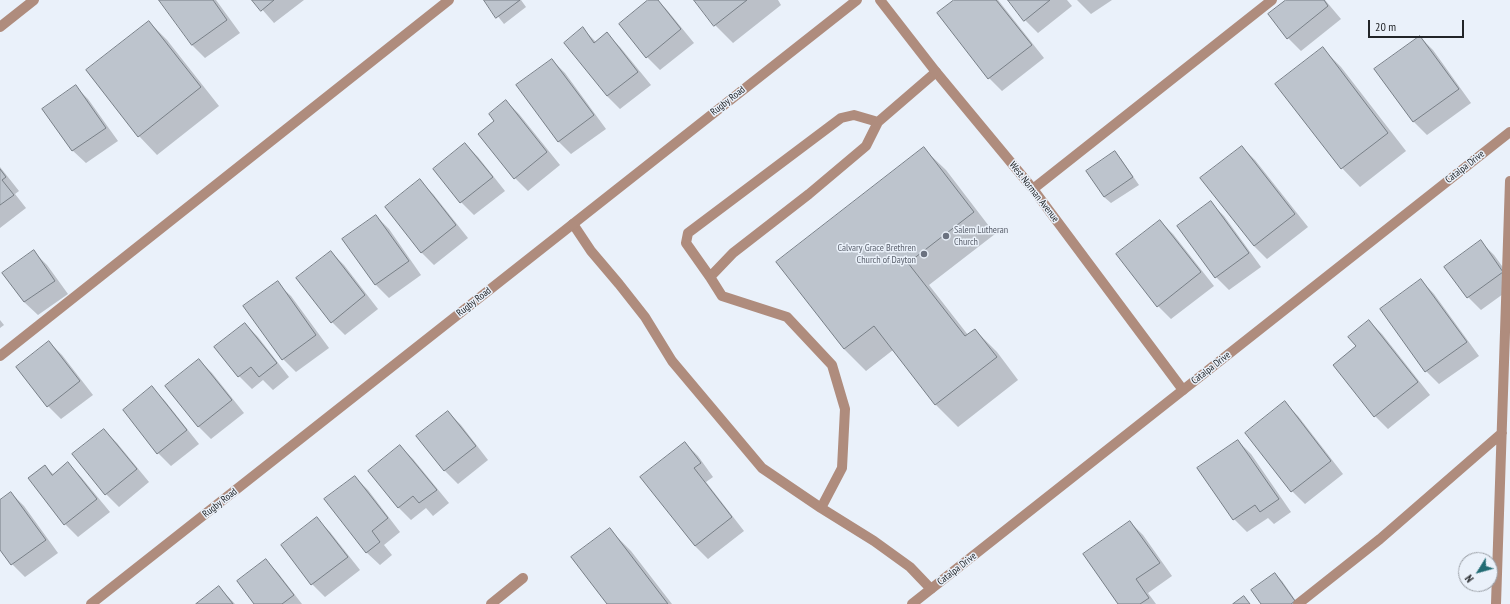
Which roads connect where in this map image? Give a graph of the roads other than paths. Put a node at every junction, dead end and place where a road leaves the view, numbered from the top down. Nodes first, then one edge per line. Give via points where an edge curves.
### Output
1 (34, 0) edge
2 (449, 0) edge
3 (857, 0) edge
4 (880, 0) edge
5 (1272, 0) edge
6 (0, 27) edge
7 (936, 72) junction
8 (878, 122) junction
9 (1510, 132) edge
10 (1510, 182) edge
11 (1033, 189) junction
12 (573, 224) junction
13 (710, 277) junction
14 (0, 356) edge
15 (1183, 390) junction
16 (1502, 433) junction
17 (821, 508) junction
18 (524, 578) dead end
19 (931, 589) junction
20 (91, 604) edge
21 (491, 604) edge
22 (912, 604) edge
23 (1298, 604) edge
24 (1496, 604) edge

1 - 6 street
2 - 14 street
3 - 12 street, Rugby Road
4 - 7 street, West Norman Avenue
5 - 11 street
7 - 8 street
7 - 11 street, West Norman Avenue
8 - 13 street via 866,146 733,253
8 - 13 street via 854,115 841,118 688,233 686,243
9 - 15 street, Catalpa Drive
10 - 16 street
11 - 15 street, West Norman Avenue
12 - 17 street via 591,251 645,317 672,360 762,468
12 - 20 street, Rugby Road
13 - 17 street via 722,296 787,317 832,365 845,409 842,468
15 - 19 street, Catalpa Drive
16 - 23 street via 1380,538
16 - 24 street
17 - 19 street via 910,567
18 - 21 street
19 - 22 street, Catalpa Drive

